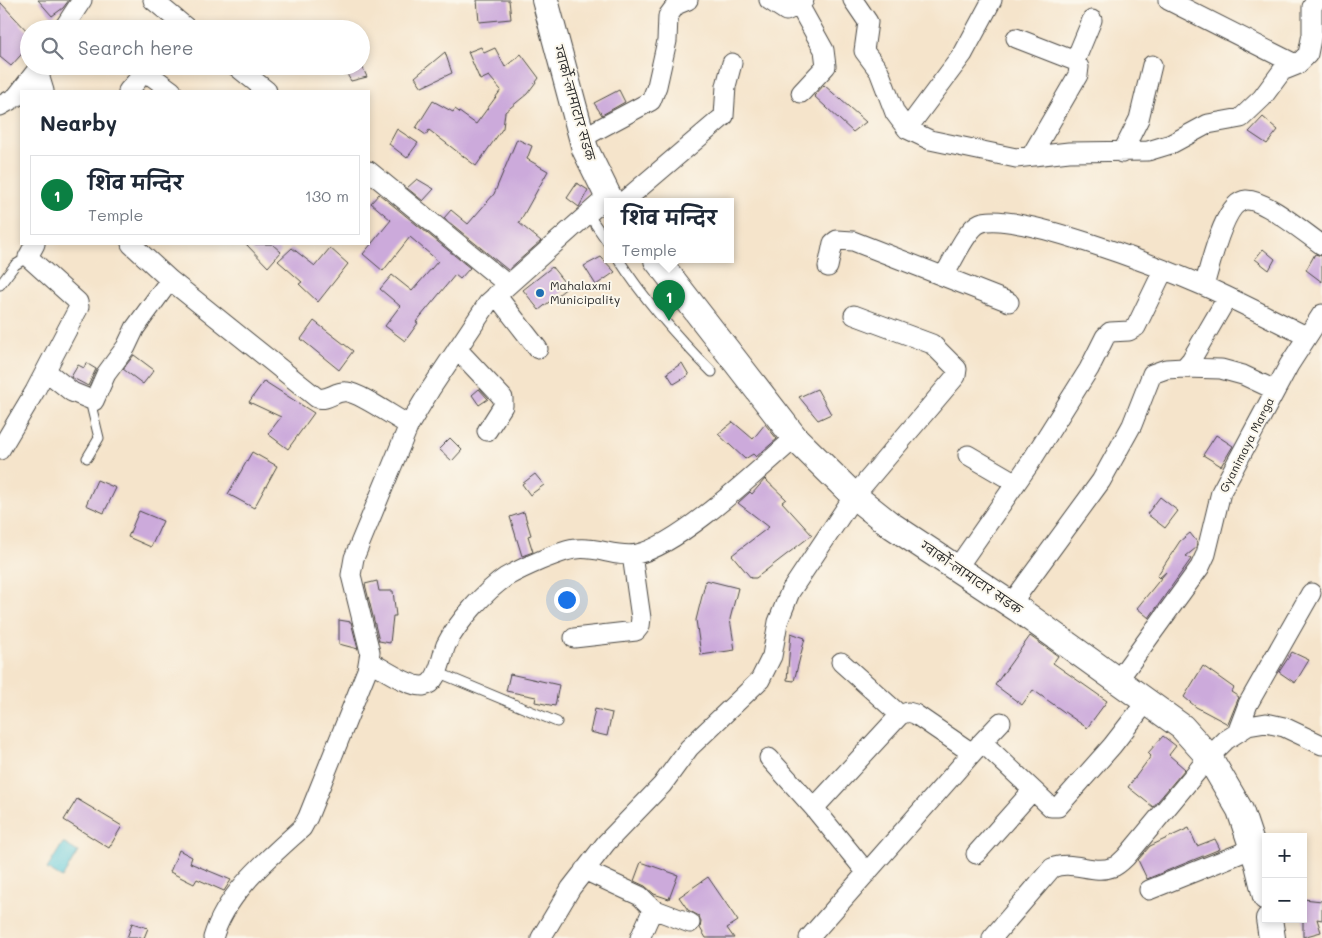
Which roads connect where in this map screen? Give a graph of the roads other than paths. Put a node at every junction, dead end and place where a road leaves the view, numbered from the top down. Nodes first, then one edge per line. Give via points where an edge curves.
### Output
1 (82, 0) edge
2 (153, 0) edge
3 (545, 0) edge
4 (688, 0) edge
5 (769, 0) edge
6 (853, 0) edge
7 (992, 0) edge
8 (1168, 0) edge
9 (1316, 0) edge
10 (801, 3) edge
11 (69, 20) edge
12 (175, 20) edge
13 (1092, 20) dead end
14 (1016, 38) dead end
15 (1075, 61) junction
16 (732, 63) dead end
17 (1152, 65) dead end
18 (1296, 65) junction
19 (33, 75) edge
20 (40, 75) edge
21 (143, 75) edge
22 (155, 75) edge
23 (248, 75) edge
24 (21, 90) edge
25 (44, 90) edge
26 (129, 90) edge
27 (171, 90) edge
28 (267, 90) edge
29 (20, 92) edge
30 (801, 93) dead end
31 (0, 106) edge
32 (907, 129) junction
33 (582, 138) junction
34 (1122, 153) junction
35 (1031, 156) junction
36 (370, 172) edge
37 (612, 198) edge
38 (617, 198) edge
39 (604, 205) edge
40 (588, 214) junction
41 (604, 237) edge
42 (132, 245) edge
43 (1322, 245) edge
44 (31, 250) edge
45 (621, 263) edge
46 (660, 263) edge
47 (828, 267) dead end
48 (1163, 271) junction
49 (944, 275) junction
50 (170, 280) junction
51 (0, 285) edge
52 (1204, 286) junction
53 (502, 290) junction
54 (1227, 298) junction
55 (1009, 302) dead end
56 (1322, 314) edge
57 (854, 315) dead end
58 (1306, 336) junction
59 (456, 349) junction
60 (538, 349) dead end
61 (1184, 368) junction
62 (46, 371) junction
63 (712, 372) dead end
64 (1275, 390) junction
65 (94, 401) junction
66 (409, 425) junction
67 (488, 431) dead end
68 (795, 438) junction
69 (0, 450) edge
70 (968, 455) dead end
71 (87, 458) dead end
72 (1016, 483) junction
73 (854, 496) junction
74 (632, 555) junction
75 (957, 568) junction
76 (1311, 593) dead end
77 (1010, 604) junction
78 (574, 638) dead end
79 (369, 661) junction
80 (842, 662) dead end
81 (437, 672) junction
82 (1118, 680) junction
83 (1147, 701) junction
84 (900, 716) junction
85 (557, 722) dead end
86 (1001, 722) dead end
87 (1237, 733) junction
88 (1322, 745) edge
89 (977, 748) junction
90 (1209, 757) junction
91 (769, 758) dead end
92 (1033, 790) junction
93 (814, 808) junction
94 (1254, 848) junction
95 (976, 854) dead end
96 (584, 870) junction
97 (867, 873) junction
98 (1262, 881) edge
99 (1149, 890) dead end
100 (652, 909) junction
101 (690, 923) dead end
102 (1270, 923) edge
103 (213, 938) edge
104 (541, 938) edge
105 (640, 938) edge
106 (809, 938) edge
107 (992, 938) edge
108 (1272, 938) edge

1 - 11 street
2 - 12 street
3 - 33 main road, ग्वार्को-लामाटार सडक
4 - 33 street via 676,4 668,16 667,41 657,86 650,101
5 - 10 street via 786,11
6 - 32 street via 868,22 864,51 879,71 895,112
7 - 32 street via 963,54
8 - 18 street
9 - 18 street via 1312,7 1308,54
10 - 30 street via 824,50 826,66
13 - 15 street
14 - 15 street
15 - 35 street via 1079,67 1078,75
16 - 38 street via 724,116
17 - 34 street via 1139,119
18 - 34 street via 1282,70 1262,98 1241,118 1208,124 1172,144 1148,151
19 - 24 street
20 - 25 street
21 - 26 street
22 - 27 street
23 - 28 street
29 - 31 street
32 - 35 street via 930,140 989,154 1016,158
33 - 37 main road, ग्वार्को-लामाटार सडक via 597,178
34 - 35 street via 1069,152
36 - 53 street
39 - 40 street
40 - 41 lane
40 - 53 street
42 - 50 street
43 - 52 street via 1262,204 1246,200 1236,205 1225,220
44 - 51 lane
44 - 62 street via 79,305
45 - 63 lane via 638,290
46 - 68 main road, ग्वार्को-लामाटार सडक
47 - 49 street via 833,243 837,240 853,241
48 - 49 street via 1076,238 1016,222 990,220 979,223 969,232
48 - 52 street
48 - 72 street via 1136,328 1110,332 1105,337 1089,369
49 - 55 street
50 - 65 street via 106,374
50 - 66 street via 317,398 328,398 341,392 353,393
52 - 54 street
53 - 59 street via 488,303
53 - 60 street
54 - 58 street
54 - 61 street
56 - 58 street, Gyanimaya Marga
57 - 73 street via 932,344 957,369 949,385
58 - 64 street, Gyanimaya Marga
59 - 66 street
59 - 67 street via 503,398 503,406
61 - 64 street via 1221,369
61 - 77 street via 1166,368 1152,374 1132,425 1101,481
62 - 65 street via 72,392
62 - 69 street
64 - 82 street, Gyanimaya Marga via 1221,492 1200,567
65 - 71 lane via 92,409 99,438
66 - 79 street via 354,558 351,575 367,633
68 - 73 main road, ग्वार्को-लामाटार सडक
68 - 74 street via 666,542
70 - 72 street
72 - 75 street
73 - 75 main road, ग्वार्को-लामाटार सडक via 888,523
73 - 96 street via 790,592 778,622 772,656 760,680 689,748 662,785
74 - 78 street via 640,626 636,631
74 - 81 street via 576,549 506,578 459,622 446,645
75 - 77 main road, ग्वार्को-लामाटार सडक
76 - 87 street via 1248,704
77 - 82 main road, ग्वार्को-लामाटार सडक
79 - 81 street via 415,686 426,686
79 - 103 street via 302,828 235,895 223,910
80 - 84 street
81 - 85 lane
82 - 83 main road, ग्वार्को-लामाटार सडक
83 - 90 main road, ग्वार्को-लामाटार सडक via 1182,728
83 - 92 street via 1058,808 1051,807
84 - 89 street via 908,712 915,714
84 - 93 street
86 - 89 street
87 - 88 street via 1248,726 1266,723 1284,727
87 - 90 street
89 - 92 street
89 - 97 street
90 - 94 main road, ग्वार्को-लामाटार सडक via 1240,810
90 - 107 street via 1126,857 1114,867 1101,869 1062,864 1052,868
91 - 93 street
92 - 95 street
93 - 97 street
94 - 98 main road, ग्वार्को-लामाटार सडक
94 - 99 street
96 - 100 street via 640,896
96 - 104 street
97 - 106 street
100 - 101 street
100 - 105 street
102 - 108 main road

